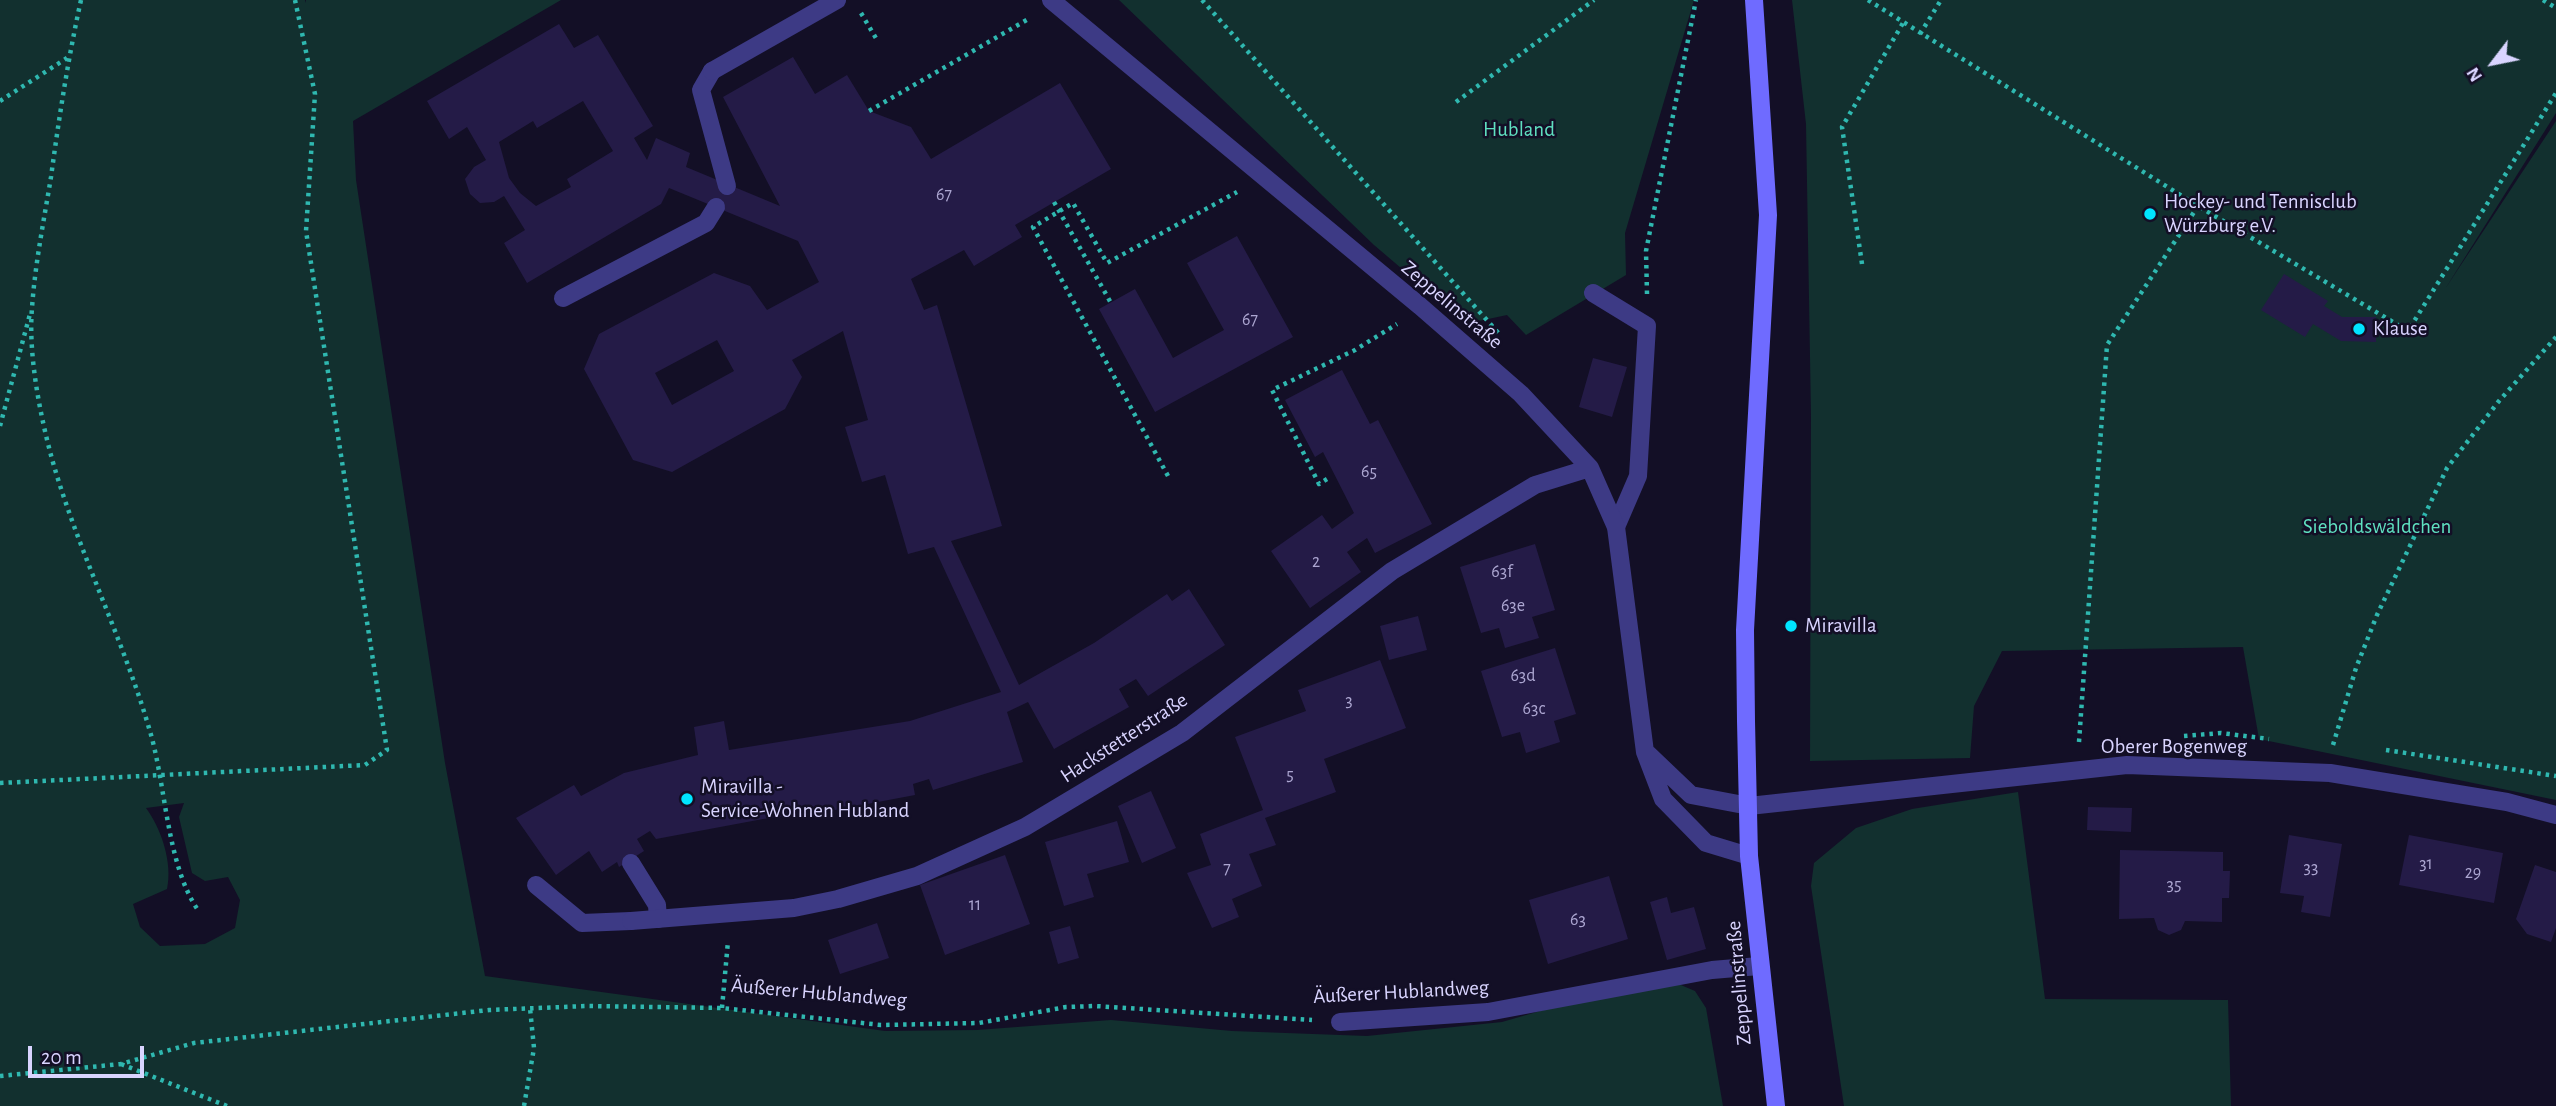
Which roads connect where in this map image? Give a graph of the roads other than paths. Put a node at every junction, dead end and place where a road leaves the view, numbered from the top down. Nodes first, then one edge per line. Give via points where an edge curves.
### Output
1 (837, 0) edge
2 (1754, 0) edge
3 (1053, 1) edge
4 (727, 186) dead end
5 (716, 207) dead end
6 (1593, 293) dead end
7 (563, 298) dead end
8 (1590, 468) junction
9 (1616, 527) junction
10 (1645, 752) junction
11 (1749, 806) junction
12 (2556, 815) edge
13 (1749, 856) junction
14 (631, 863) dead end
15 (536, 885) dead end
16 (658, 919) junction
17 (1759, 966) junction
18 (1340, 1022) road end
19 (1776, 1106) edge

1 - 4 street via 712,71 701,90
2 - 11 street, Zeppelinstraße via 1768,215 1745,630
3 - 8 street, Zeppelinstraße via 1420,306 1521,394
5 - 7 street via 706,223
6 - 9 street via 1647,326 1638,476
8 - 9 street, Zeppelinstraße
8 - 16 street, Hackstetterstraße via 1535,485 1392,571 1182,733 1025,827 917,876 838,899 794,908
9 - 10 street, Zeppelinstraße
10 - 11 street via 1691,794
10 - 13 street, Zeppelinstraße via 1663,799 1680,817 1706,843
11 - 12 street, Oberer Bogenweg via 2127,765 2330,773 2507,802
11 - 13 street, Zeppelinstraße
13 - 17 street, Zeppelinstraße
14 - 16 street via 657,905
15 - 16 street, Hackstetterstraße via 582,923
17 - 18 street, Äußerer Hublandweg via 1712,970 1488,1012
17 - 19 street, Zeppelinstraße

